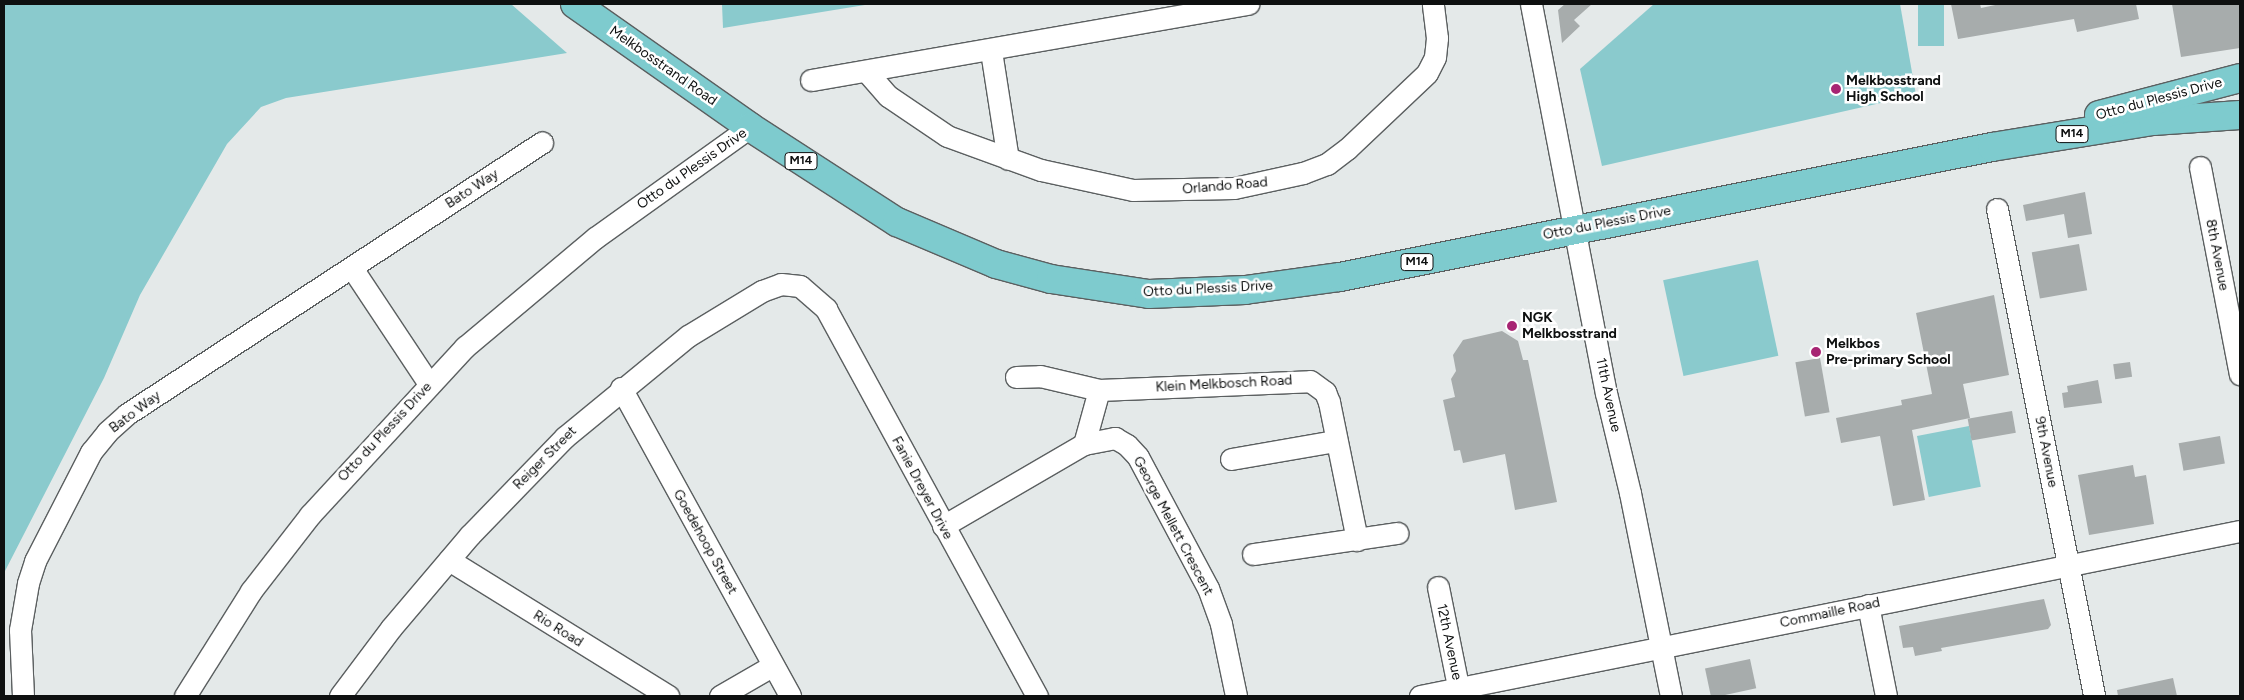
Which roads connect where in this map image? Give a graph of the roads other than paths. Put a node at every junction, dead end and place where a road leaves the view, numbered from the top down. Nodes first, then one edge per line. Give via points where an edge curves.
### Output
1 (575, 4) edge
2 (1248, 4) edge
3 (1433, 4) edge
4 (1531, 4) edge
5 (991, 51) junction
6 (866, 72) junction
7 (2240, 78) edge
8 (811, 80) dead end
9 (2240, 116) edge
10 (750, 128) junction
11 (542, 142) dead end
12 (1992, 146) junction
13 (1008, 159) junction
14 (2200, 167) dead end
15 (1997, 209) dead end
16 (1574, 229) junction
17 (352, 268) junction
18 (800, 286) joint
19 (2240, 374) edge
20 (1016, 377) dead end
21 (429, 384) junction
22 (621, 388) junction
23 (1099, 390) junction
24 (1336, 441) junction
25 (1084, 444) junction
26 (1231, 458) dead end
27 (943, 526) junction
28 (2240, 531) edge
29 (1397, 533) dead end
30 (1357, 540) junction
31 (1253, 554) dead end
32 (449, 560) junction
33 (2068, 566) junction
34 (1438, 587) dead end
35 (1868, 605) junction
36 (1661, 648) junction
37 (772, 666) junction
38 (1459, 692) edge
39 (23, 696) edge
40 (184, 696) edge
41 (340, 696) edge
42 (668, 696) edge
43 (720, 696) edge
44 (790, 696) edge
45 (1037, 696) edge
46 (1236, 696) edge
47 (1420, 696) edge
48 (1671, 696) edge
49 (1886, 696) edge
50 (2094, 696) edge

1 - 10 main road, Melkbosstrand Road / M14
2 - 5 street
3 - 13 street, Orlando Road via 1437,38 1435,57 1427,73 1348,149 1327,164 1303,173 1234,188 1156,191 1099,184
4 - 16 street, 11th Avenue
5 - 6 street
5 - 13 street
6 - 8 street
6 - 13 street, Orlando Road via 888,96 947,136
7 - 12 main road, Otto du Plessis Drive / M14
9 - 12 main road, Otto du Plessis Drive / M14 via 2153,121
10 - 16 main road, Otto du Plessis Drive / M14 via 851,195 944,244 996,264 1051,279 1149,294 1245,290 1340,278
10 - 21 street, Otto du Plessis Drive via 595,238 465,347
11 - 17 street, Bato Way
12 - 16 main road, Otto du Plessis Drive / M14
14 - 19 street, 8th Avenue
15 - 33 street, 9th Avenue
16 - 36 street, 11th Avenue
17 - 21 street
17 - 39 street, Bato Way via 127,414 90,452 35,561 28,583 20,630
18 - 22 street, Reiger Street via 781,284 762,291 688,336
18 - 27 street, Fanie Dreyer Drive via 826,309
20 - 23 street, Klein Melkbosch Road via 1040,376
21 - 40 street, Otto du Plessis Drive via 310,515 251,591
22 - 32 street, Reiger Street via 564,437
22 - 37 street, Goedehoop Street
23 - 24 street, Klein Melkbosch Road via 1310,381 1325,392
23 - 25 street
24 - 26 street
24 - 30 street, Klein Melkbosch Road
25 - 27 street, George Mellett Crescent
25 - 46 street, George Mellett Crescent via 1115,438 1138,457 1208,588 1221,624
27 - 45 street, Fanie Dreyer Drive
28 - 33 street, Commaille Road
29 - 30 street
30 - 31 street
32 - 41 street, Reiger Street via 391,628
32 - 42 street, Rio Road
33 - 35 street, Commaille Road
33 - 50 street, 9th Avenue
34 - 38 street, 12th Avenue
35 - 36 street, Commaille Road
35 - 49 street
36 - 38 street, Commaille Road
36 - 48 street, 11th Avenue
37 - 43 street
37 - 44 street, Goedehoop Street
38 - 47 street, Commaille Road

